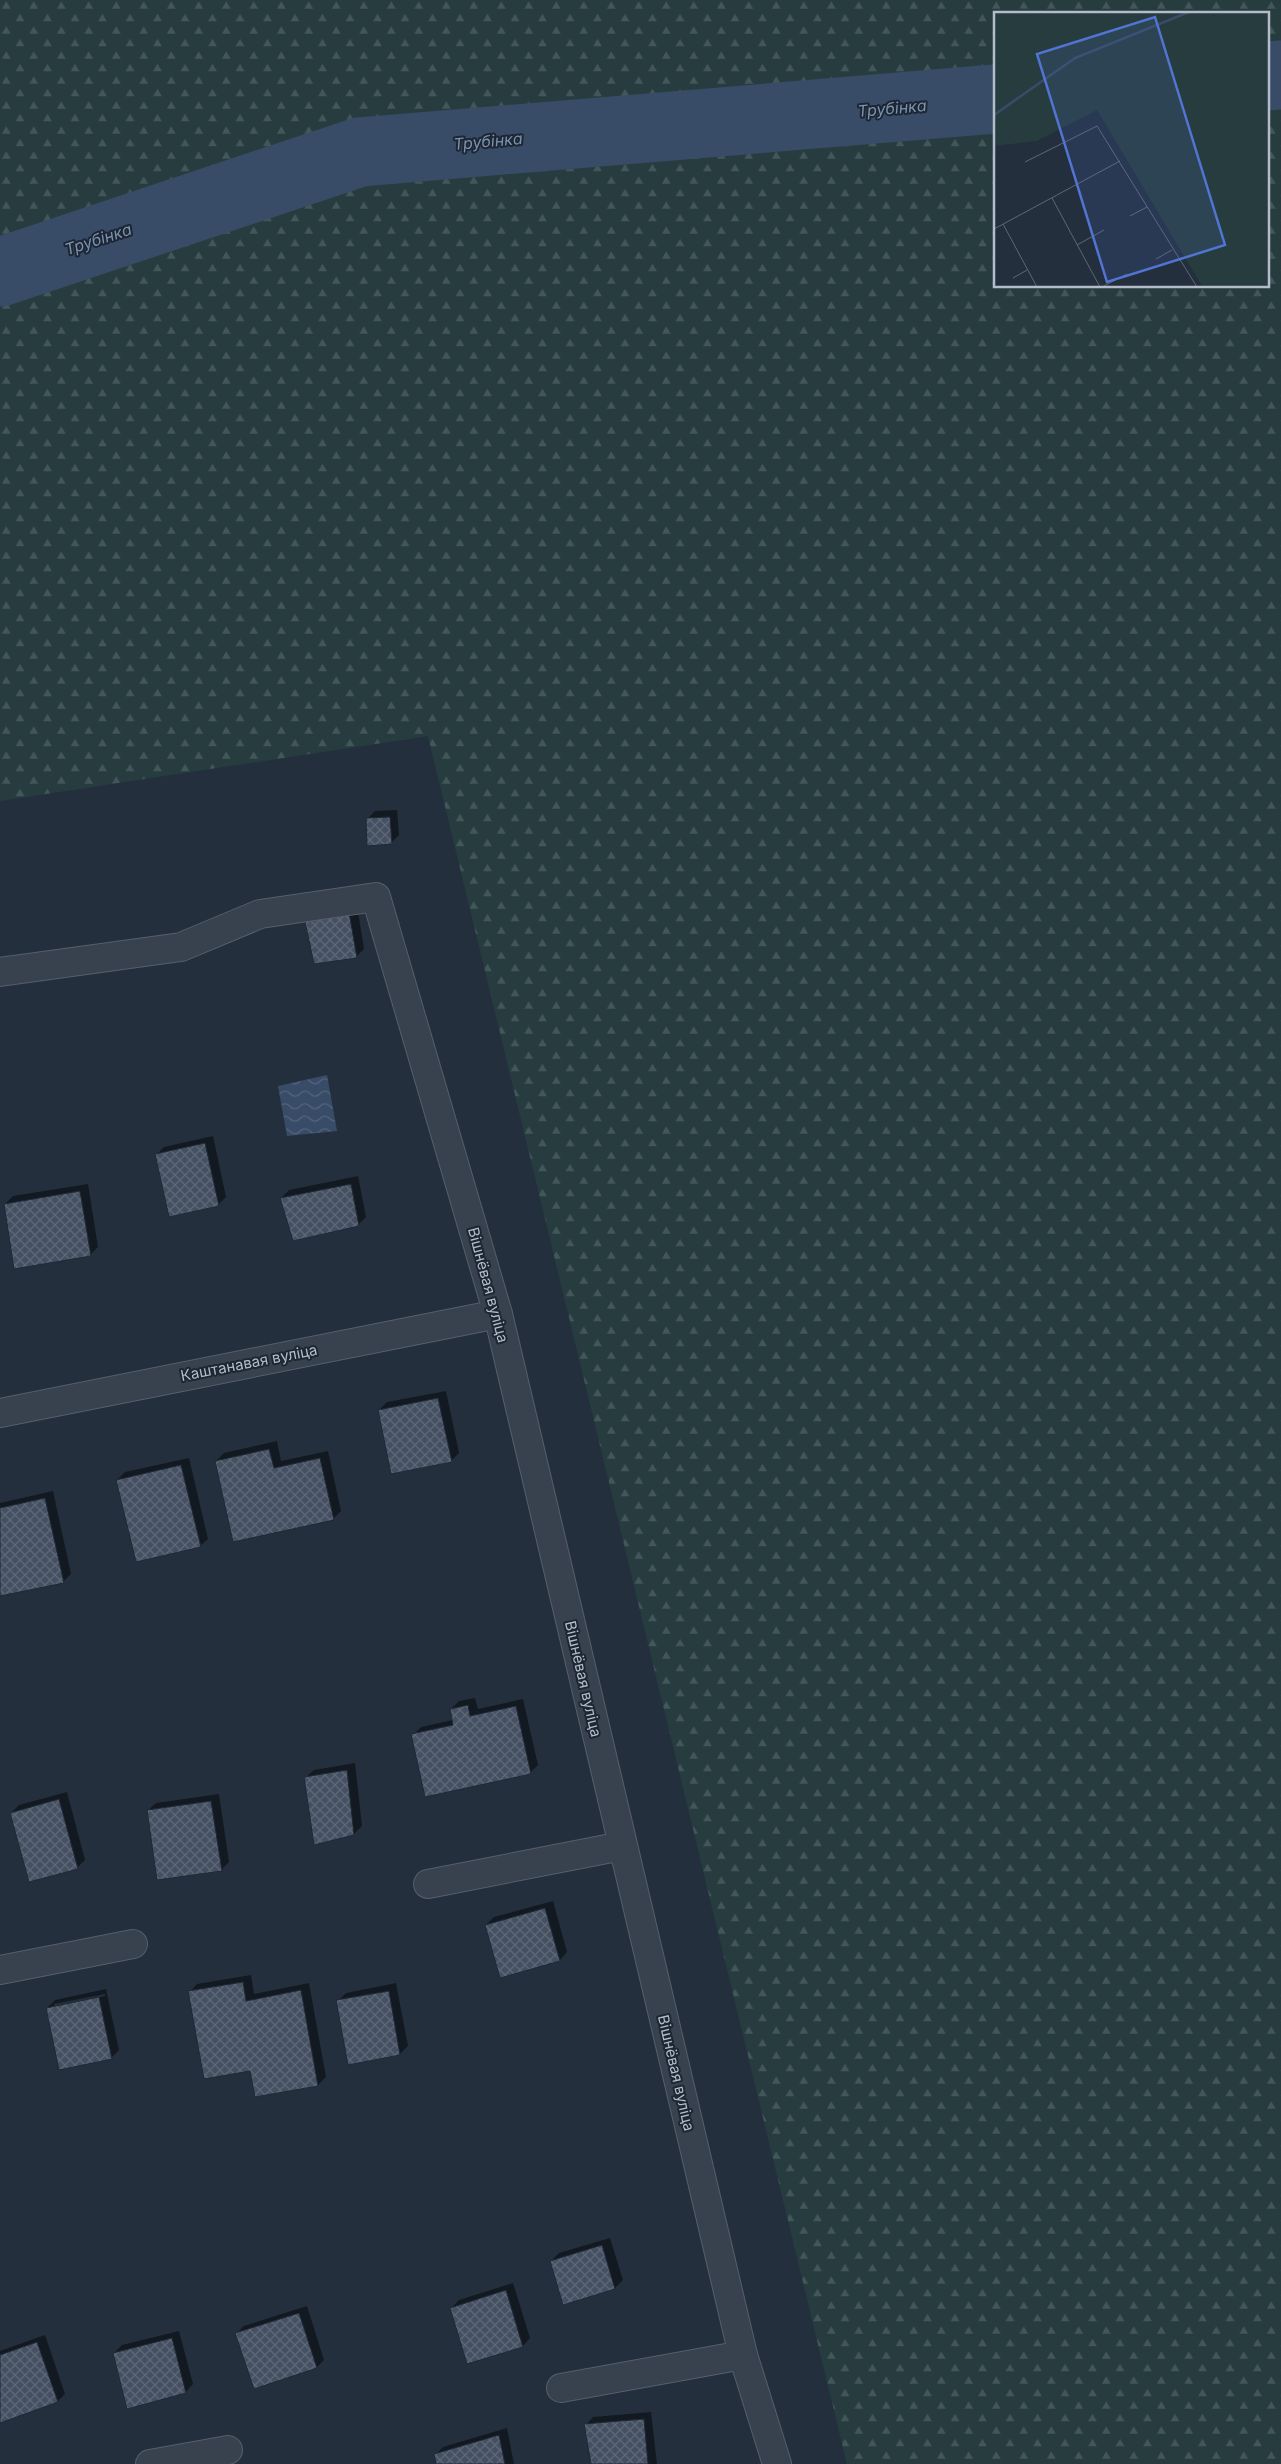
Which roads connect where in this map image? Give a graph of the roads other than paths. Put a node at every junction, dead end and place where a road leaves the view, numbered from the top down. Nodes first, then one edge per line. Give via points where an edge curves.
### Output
1 (0, 972) edge
2 (498, 1314) junction
3 (0, 1413) edge
4 (622, 1846) junction
5 (428, 1884) dead end
6 (133, 1944) dead end
7 (0, 1970) edge
8 (743, 2355) junction
9 (561, 2388) dead end
10 (228, 2450) dead end
11 (150, 2464) edge
12 (777, 2464) edge

1 - 2 street, Вішнёвая вуліца via 181,947 260,914 376,898
2 - 3 street, Каштанавая вуліца
2 - 4 street, Вішнёвая вуліца
4 - 5 street
4 - 8 street, Вішнёвая вуліца
6 - 7 street
8 - 9 street
8 - 12 street, Вішнёвая вуліца
10 - 11 street

